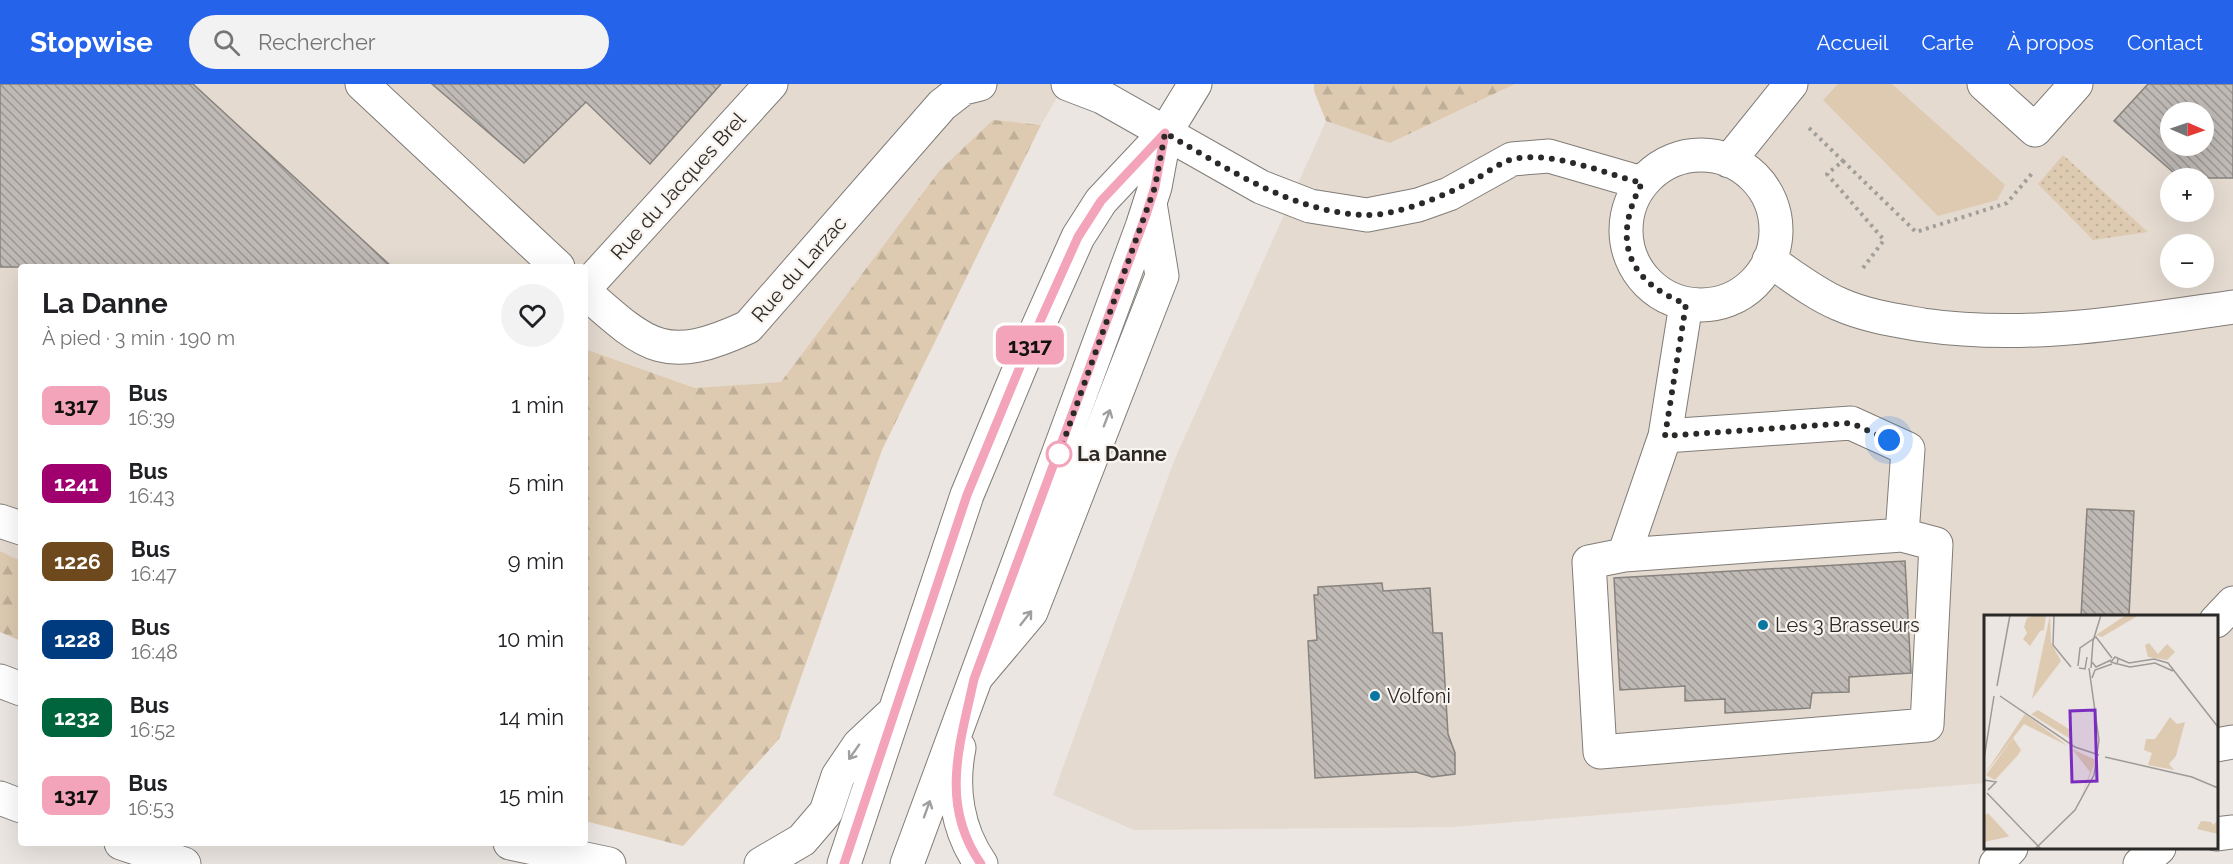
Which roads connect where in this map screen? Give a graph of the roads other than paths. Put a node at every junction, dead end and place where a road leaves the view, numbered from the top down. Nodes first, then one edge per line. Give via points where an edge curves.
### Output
1 (362, 84) edge
2 (771, 84) edge
3 (980, 84) edge
4 (1068, 84) edge
5 (1195, 84) edge
6 (1791, 84) edge
7 (1984, 84) edge
8 (2076, 84) edge
9 (1165, 133) junction
10 (1729, 160) junction
11 (1642, 183) junction
12 (1769, 261) junction
13 (555, 264) edge
14 (588, 287) edge
15 (588, 293) edge
16 (1686, 304) junction
17 (2233, 307) edge
18 (1665, 436) junction
19 (0, 521) edge
20 (18, 527) edge
21 (1902, 535) junction
22 (1624, 555) junction
23 (2233, 603) edge
24 (2218, 620) edge
25 (974, 679) junction
26 (0, 681) edge
27 (18, 688) edge
28 (896, 711) junction
29 (2233, 742) edge
30 (2218, 745) edge
31 (0, 798) edge
32 (18, 805) edge
33 (2233, 832) edge
34 (2218, 834) edge
35 (130, 846) edge
36 (524, 846) edge
37 (2010, 849) edge
38 (2158, 849) edge
39 (184, 864) edge
40 (609, 864) edge
41 (761, 864) edge
42 (844, 864) edge
43 (907, 864) edge
44 (981, 864) edge
45 (1996, 864) edge
46 (2140, 864) edge

1 - 13 main road
2 - 14 main road, Rue du Jacques Brel
3 - 15 main road, Rue du Larzac via 964,88 942,105 748,327 712,344 678,349 654,344 627,329
4 - 9 main road via 1102,97
5 - 9 main road
6 - 10 main road
7 - 8 main road via 2035,130
9 - 11 main road via 1261,187 1310,206 1367,215 1449,194 1512,159 1549,156
25 -> 9 main road via 1150,203
9 - 28 main road via 1101,201 1078,237 967,495
10 - 11 main road via 1706,155 1681,157 1660,167
10 - 12 main road via 1749,173 1764,191 1774,213 1776,237
11 - 16 main road via 1630,205 1625,230 1629,255 1642,277 1661,295
12 - 16 main road via 1755,281 1736,297 1711,305
12 - 17 main road via 1837,304 1879,318 1959,330 2090,328
16 - 18 main road
18 - 21 main road via 1851,423 1908,449
18 - 22 main road
19 - 20 main road
21 - 22 main road
21 - 22 main road via 1936,544 1927,725 1600,752 1588,562
23 - 24 main road
43 -> 25 main road
25 - 44 main road via 958,754 956,810 971,850
26 - 27 main road
28 -> 41 main road via 859,745 838,776 826,812 802,840
28 - 42 main road
29 - 30 main road
31 - 32 main road
33 - 34 main road
35 - 39 main road
36 - 40 main road
37 - 45 main road
38 - 46 main road

